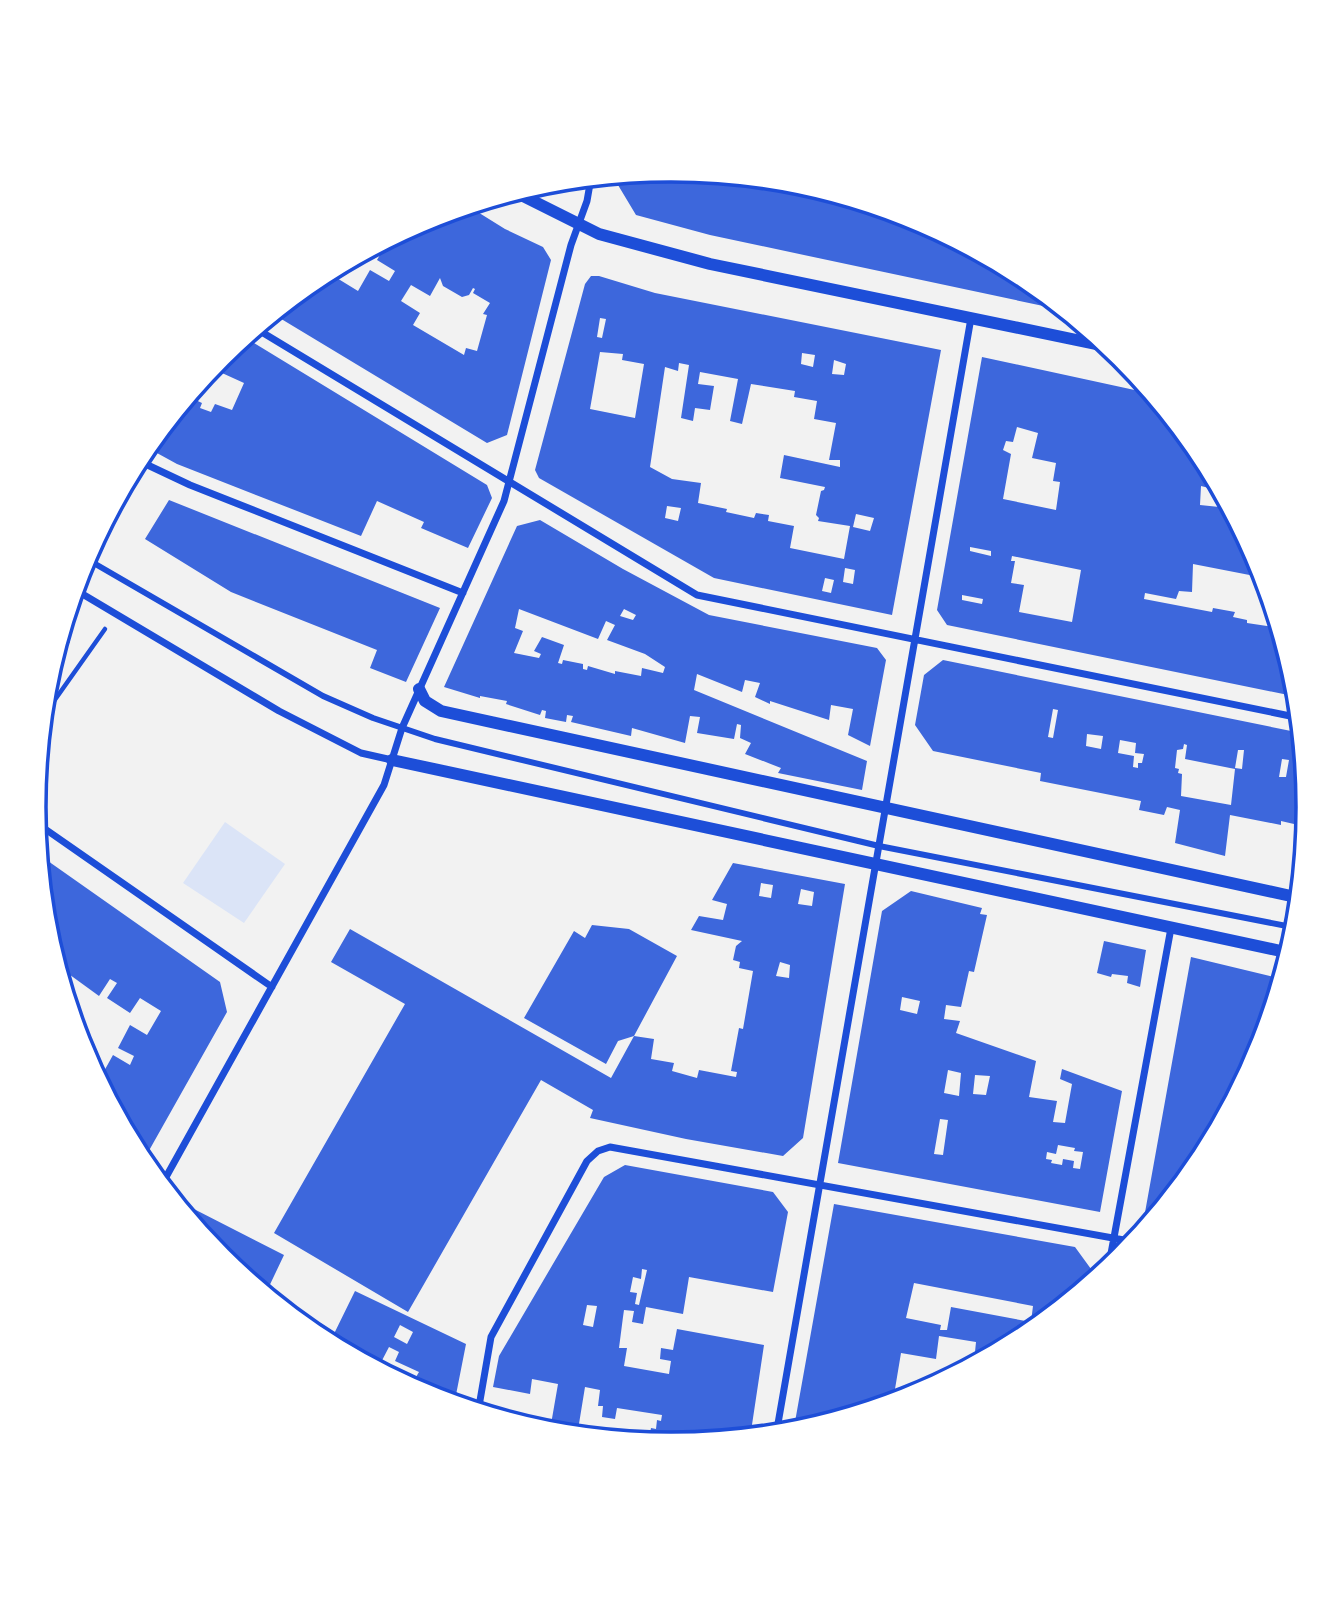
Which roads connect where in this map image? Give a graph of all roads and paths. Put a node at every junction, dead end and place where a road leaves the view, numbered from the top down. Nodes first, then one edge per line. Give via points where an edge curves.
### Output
1 (589, 187) edge
2 (528, 199) edge
3 (579, 224) junction
4 (971, 318) junction
5 (264, 333) edge
6 (1089, 343) edge
7 (148, 465) edge
8 (510, 481) junction
9 (95, 564) edge
10 (463, 593) junction
11 (83, 594) edge
12 (116, 614) junction
13 (915, 639) junction
14 (419, 689) junction
15 (56, 699) edge
16 (1289, 716) edge
17 (402, 728) junction
18 (392, 760) junction
19 (886, 808) junction
20 (47, 830) edge
21 (878, 846) junction
22 (876, 864) junction
23 (1290, 896) edge
24 (1285, 926) edge
25 (1171, 928) junction
26 (1279, 951) edge
27 (272, 987) junction
28 (166, 1176) edge
29 (819, 1185) junction
30 (1114, 1238) junction
31 (1123, 1240) edge
32 (1111, 1251) edge
33 (480, 1403) edge
34 (778, 1424) edge

1 - 3 street
2 - 3 street
3 - 4 street via 599,234 710,264
3 - 8 street
4 - 6 street
4 - 13 street
5 - 8 street
7 - 10 street
8 - 10 street
8 - 13 street via 697,595
9 - 17 street via 323,696
10 - 14 street
11 - 12 street
12 - 15 path
12 - 18 street via 279,711 361,753
13 - 16 street
13 - 19 street
14 - 17 street
14 - 19 street via 425,701 441,711
17 - 18 street
17 - 21 street
18 - 22 street
18 - 27 street via 384,785
19 - 21 street
19 - 23 street
20 - 27 street
21 - 22 street
21 - 24 street
22 - 25 street
22 - 29 street
25 - 26 street
25 - 30 street
27 - 28 street
29 - 30 street
29 - 33 street via 610,1147 598,1151 587,1161 491,1337
29 - 34 street
30 - 31 street
30 - 32 street

